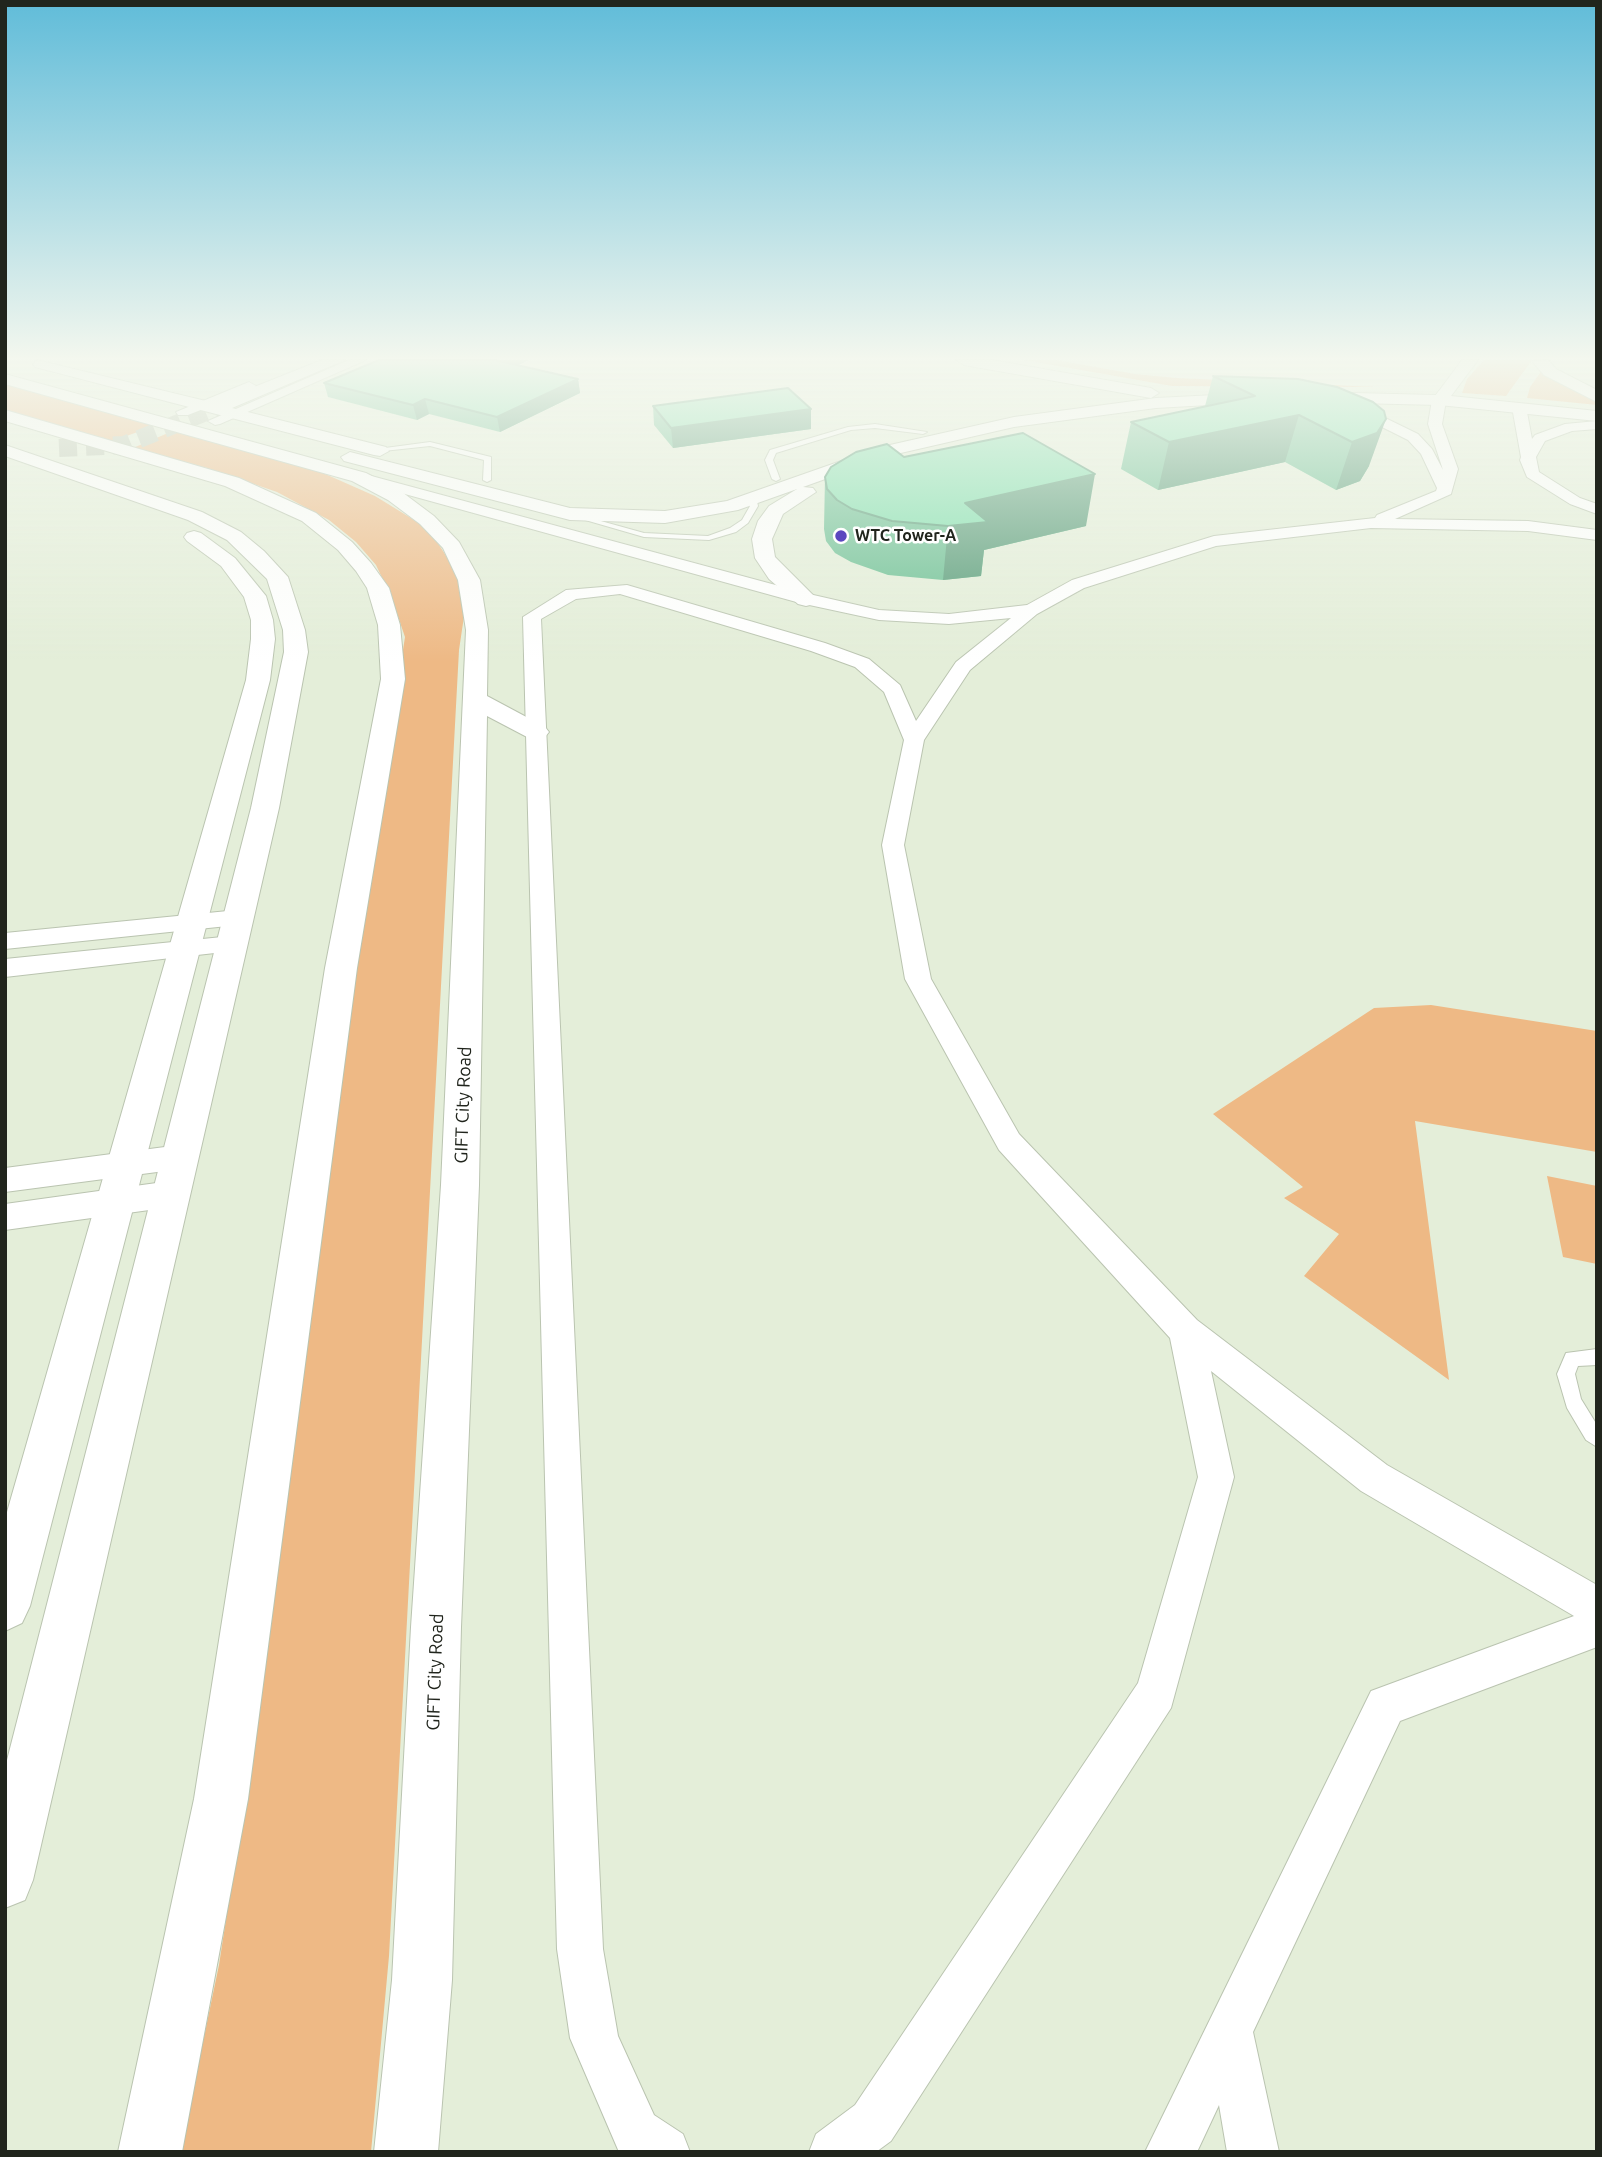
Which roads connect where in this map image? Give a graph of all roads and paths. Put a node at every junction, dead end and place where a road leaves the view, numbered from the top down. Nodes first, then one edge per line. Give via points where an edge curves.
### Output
1 (1527, 460) edge
2 (40, 461) edge
3 (160, 461) edge
4 (356, 461) edge
5 (359, 461) edge
6 (386, 461) edge
7 (769, 461) edge
8 (827, 461) edge
9 (859, 461) edge
10 (1431, 461) edge
11 (1448, 461) edge
12 (366, 463) junction
13 (5, 464) edge
14 (846, 465) junction
15 (776, 479) junction
16 (1445, 488) junction
17 (753, 499) junction
18 (1597, 509) edge
19 (570, 514) junction
20 (665, 517) junction
21 (1371, 523) junction
22 (1597, 535) edge
23 (681, 538) junction
24 (806, 598) junction
25 (1031, 610) junction
26 (475, 699) junction
27 (536, 732) junction
28 (914, 740) junction
29 (235, 931) junction
30 (189, 935) junction
31 (5, 941) edge
32 (5, 968) edge
33 (202, 1065) junction
34 (151, 1073) junction
35 (180, 1157) junction
36 (126, 1164) junction
37 (5, 1181) edge
38 (171, 1194) junction
39 (116, 1202) junction
40 (5, 1217) edge
41 (1185, 1331) junction
42 (1597, 1357) edge
43 (1597, 1438) edge
44 (5, 1606) edge
45 (1597, 1607) edge
46 (1597, 1627) edge
47 (5, 1880) edge
48 (1229, 2031) junction
49 (150, 2152) edge
50 (407, 2152) edge
51 (665, 2152) edge
52 (834, 2152) edge
53 (1170, 2152) edge
54 (1253, 2152) edge

1 - 18 street via 1532,474
2 - 29 street via 215,525 257,555 277,577 296,652
3 - 49 street via 232,482 287,505 345,546 378,588 389,625 393,679 341,968 221,1799
4 - 12 street, GIFT City Road
5 - 12 street, GIFT City Road
6 - 19 street, GIFT City Road
7 - 15 lane
8 - 15 street, GIFT City Road
9 - 14 street, GIFT City Road
10 - 16 street
11 - 16 street via 1451,468
12 - 15 street, GIFT City Road via 487,480 592,505 635,508 721,498
12 - 24 street
12 - 26 street, GIFT City Road via 395,496 452,546 469,580 477,630
13 - 30 street via 193,537 228,562 254,596 263,639 258,680
14 - 17 street, GIFT City Road
14 - 24 street via 776,510 762,539 765,558 776,574
16 - 21 street via 1443,494
17 - 20 street, GIFT City Road
17 - 23 lane via 745,521 733,530 709,538
19 - 20 street, GIFT City Road
19 - 23 lane via 644,535
20 - 23 lane
21 - 22 street via 1528,526
21 - 25 street via 1213,541 1078,584
24 - 25 street via 880,615 949,619
25 - 28 street via 962,666
26 - 27 street
26 - 50 street, GIFT City Road via 460,1185 422,1980
27 - 28 street via 532,617 572,594 621,589 862,663 893,689
27 - 51 street via 580,1949 594,2038 636,2133
28 - 41 street via 893,845 918,979 1009,1142
29 - 30 street
29 - 33 street
30 - 31 street
30 - 32 street
30 - 34 street
33 - 34 street
33 - 35 street
34 - 36 street
35 - 36 street
35 - 38 street
36 - 37 street
36 - 39 street
38 - 39 street
38 - 47 street
39 - 40 street
39 - 44 street
41 - 45 street via 1374,1478
41 - 52 street via 1216,1477 1156,1693 873,2123
42 - 43 lane via 1572,1359 1566,1374 1573,1402
46 - 48 street via 1387,1706
48 - 53 street
48 - 54 street

